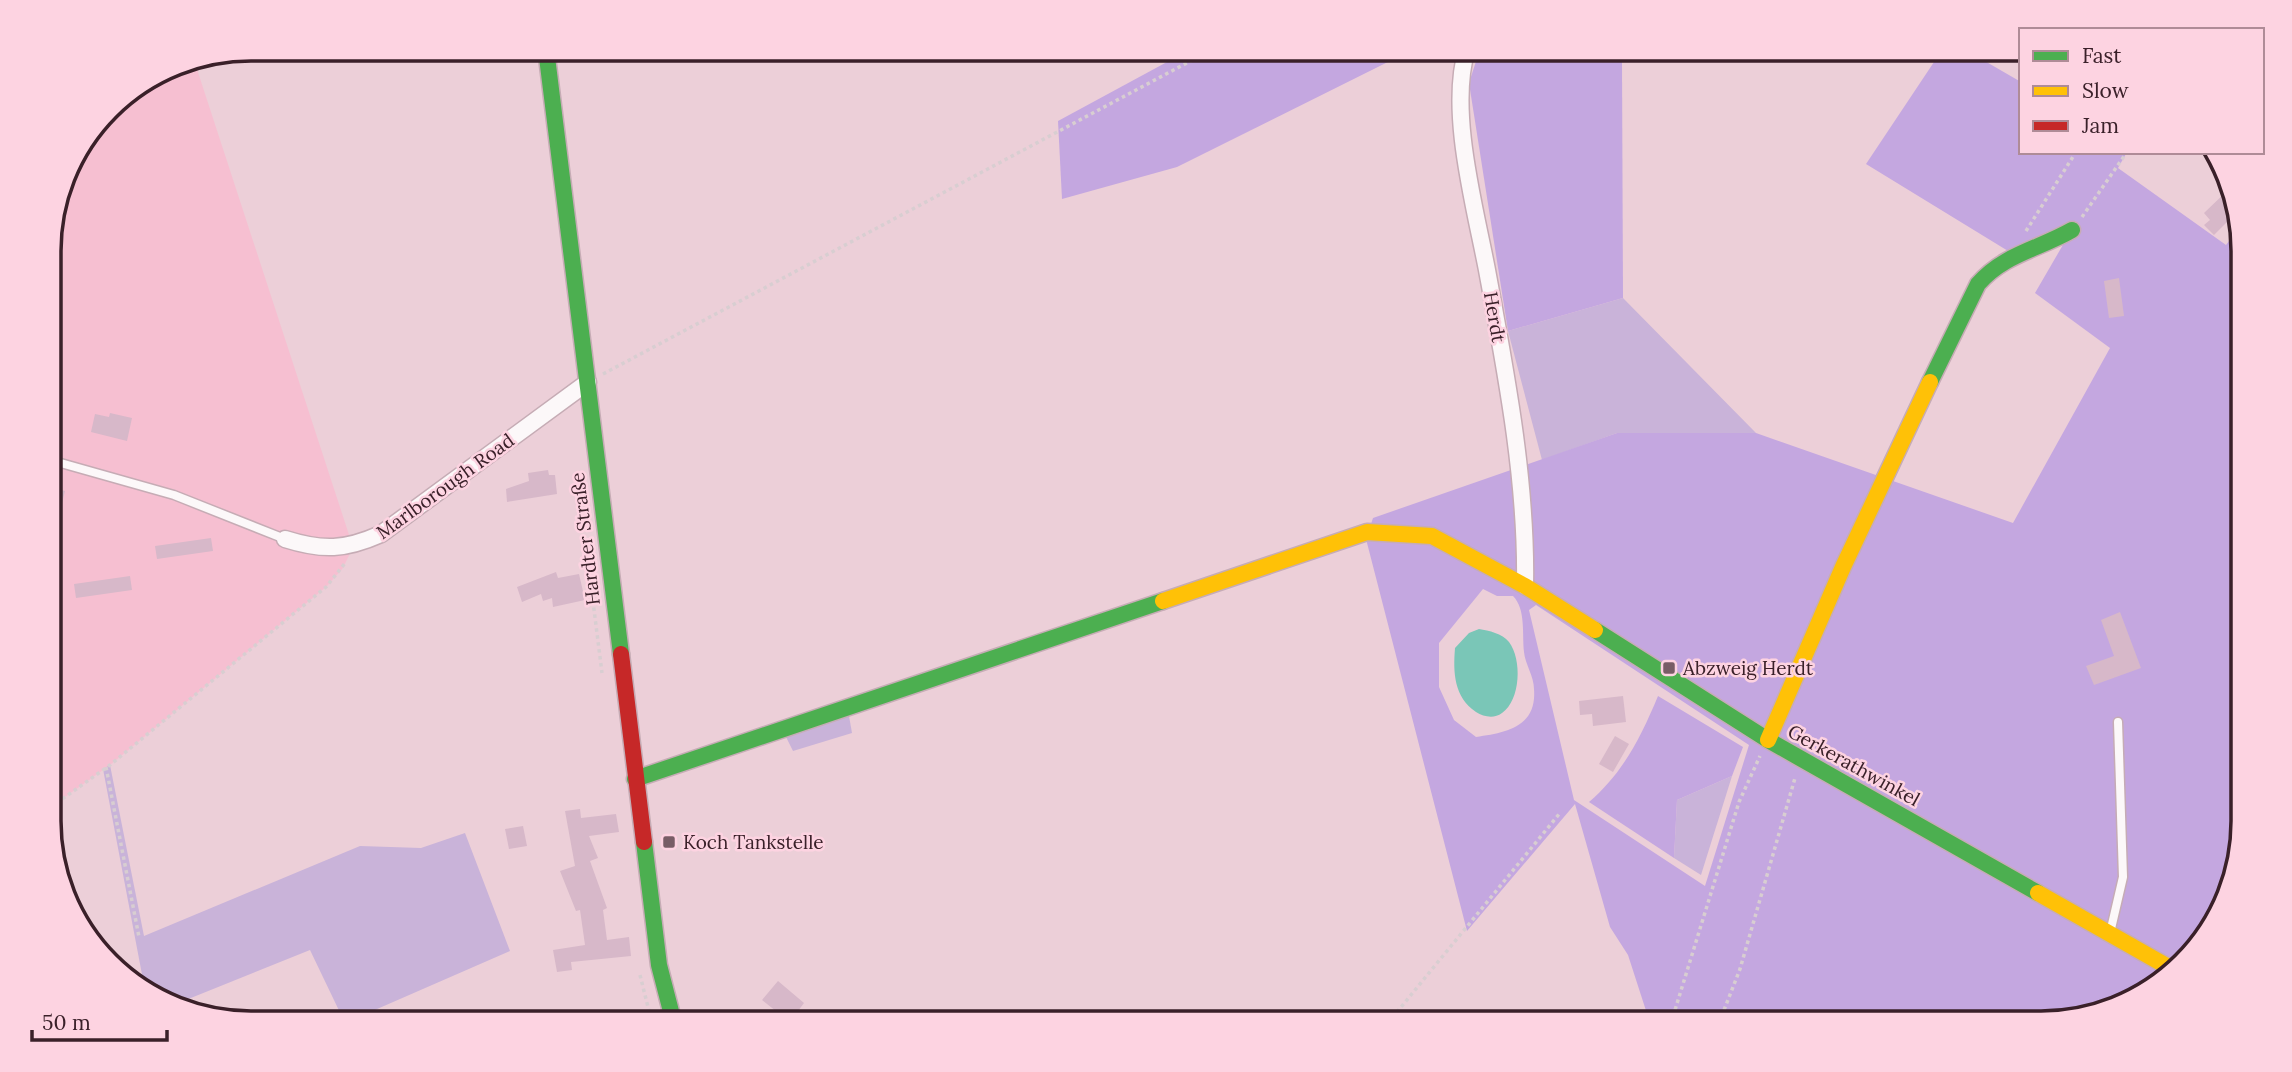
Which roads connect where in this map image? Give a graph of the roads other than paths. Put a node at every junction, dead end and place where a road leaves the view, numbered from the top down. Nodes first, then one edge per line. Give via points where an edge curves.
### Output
1 (548, 61) edge
2 (1466, 61) edge
3 (2072, 230) road end
4 (588, 382) junction
5 (62, 463) edge
6 (285, 539) joint
7 (1525, 586) junction
8 (2118, 722) dead end
9 (1768, 740) junction
10 (635, 779) junction
11 (2110, 933) junction
12 (2165, 965) edge
13 (671, 1011) edge

1 - 4 street, Hardter Straße
2 - 7 street, Herdt via 1460,114 1509,391
3 - 9 street via 2055,241 2013,254 1989,269 1978,284 1883,477
4 - 6 street, Marlborough Road via 382,534 353,547 318,547
4 - 10 street, Hardter Straße
5 - 6 lane, Marlborough Road via 174,495
7 - 9 street, Gerkerathwinkel
7 - 10 street, Gerkerathwinkel via 1432,536 1367,531
8 - 11 lane via 2123,877
9 - 11 street, Gerkerathwinkel
10 - 13 street, Hardter Straße via 659,965
11 - 12 street, Gerkerathwinkel

